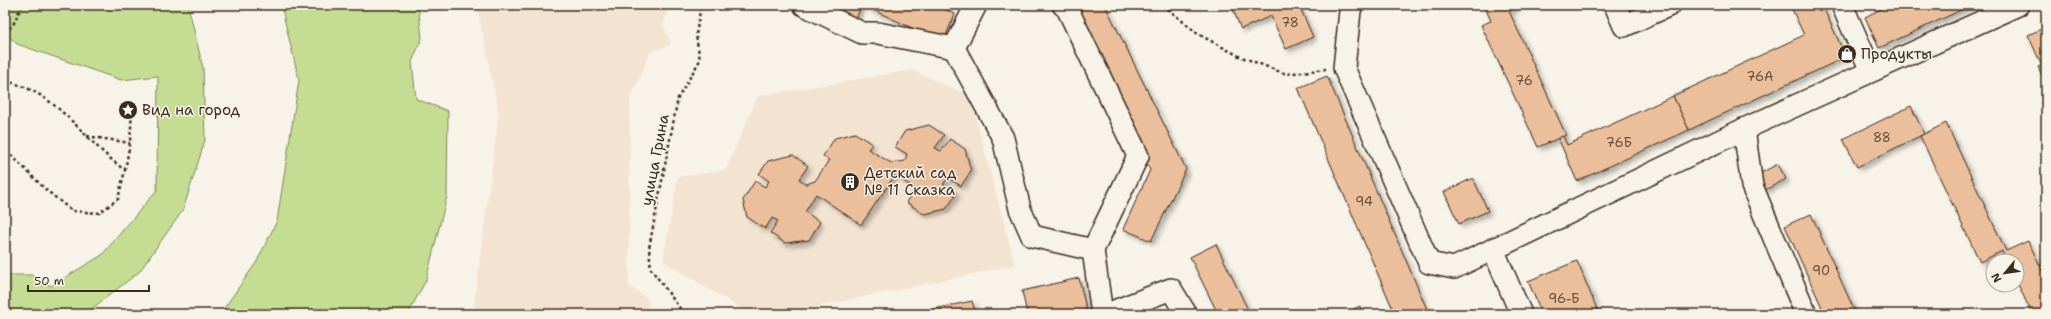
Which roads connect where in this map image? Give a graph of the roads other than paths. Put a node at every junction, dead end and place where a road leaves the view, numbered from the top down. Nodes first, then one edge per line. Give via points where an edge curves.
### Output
1 (804, 5) edge
2 (976, 5) edge
3 (1063, 5) edge
4 (1352, 5) edge
5 (1615, 5) edge
6 (1670, 5) edge
7 (1842, 5) edge
8 (2018, 5) edge
9 (954, 48) junction
10 (1871, 71) junction
11 (1744, 129) junction
12 (1493, 249) junction
13 (1093, 250) junction
14 (1102, 314) edge
15 (1113, 314) edge
16 (1186, 314) edge
17 (1521, 314) edge
18 (1806, 314) edge

1 - 9 street via 862,33
2 - 9 street
3 - 13 street via 1067,8 1138,156
4 - 12 street via 1344,68 1429,263 1454,268
5 - 6 street via 1624,26
7 - 10 street
8 - 10 street
9 - 13 street via 1003,138 1020,209 1032,236
10 - 11 street
11 - 12 street
11 - 18 street via 1752,186
12 - 17 street
13 - 14 street
15 - 16 street via 1117,310 1171,289

